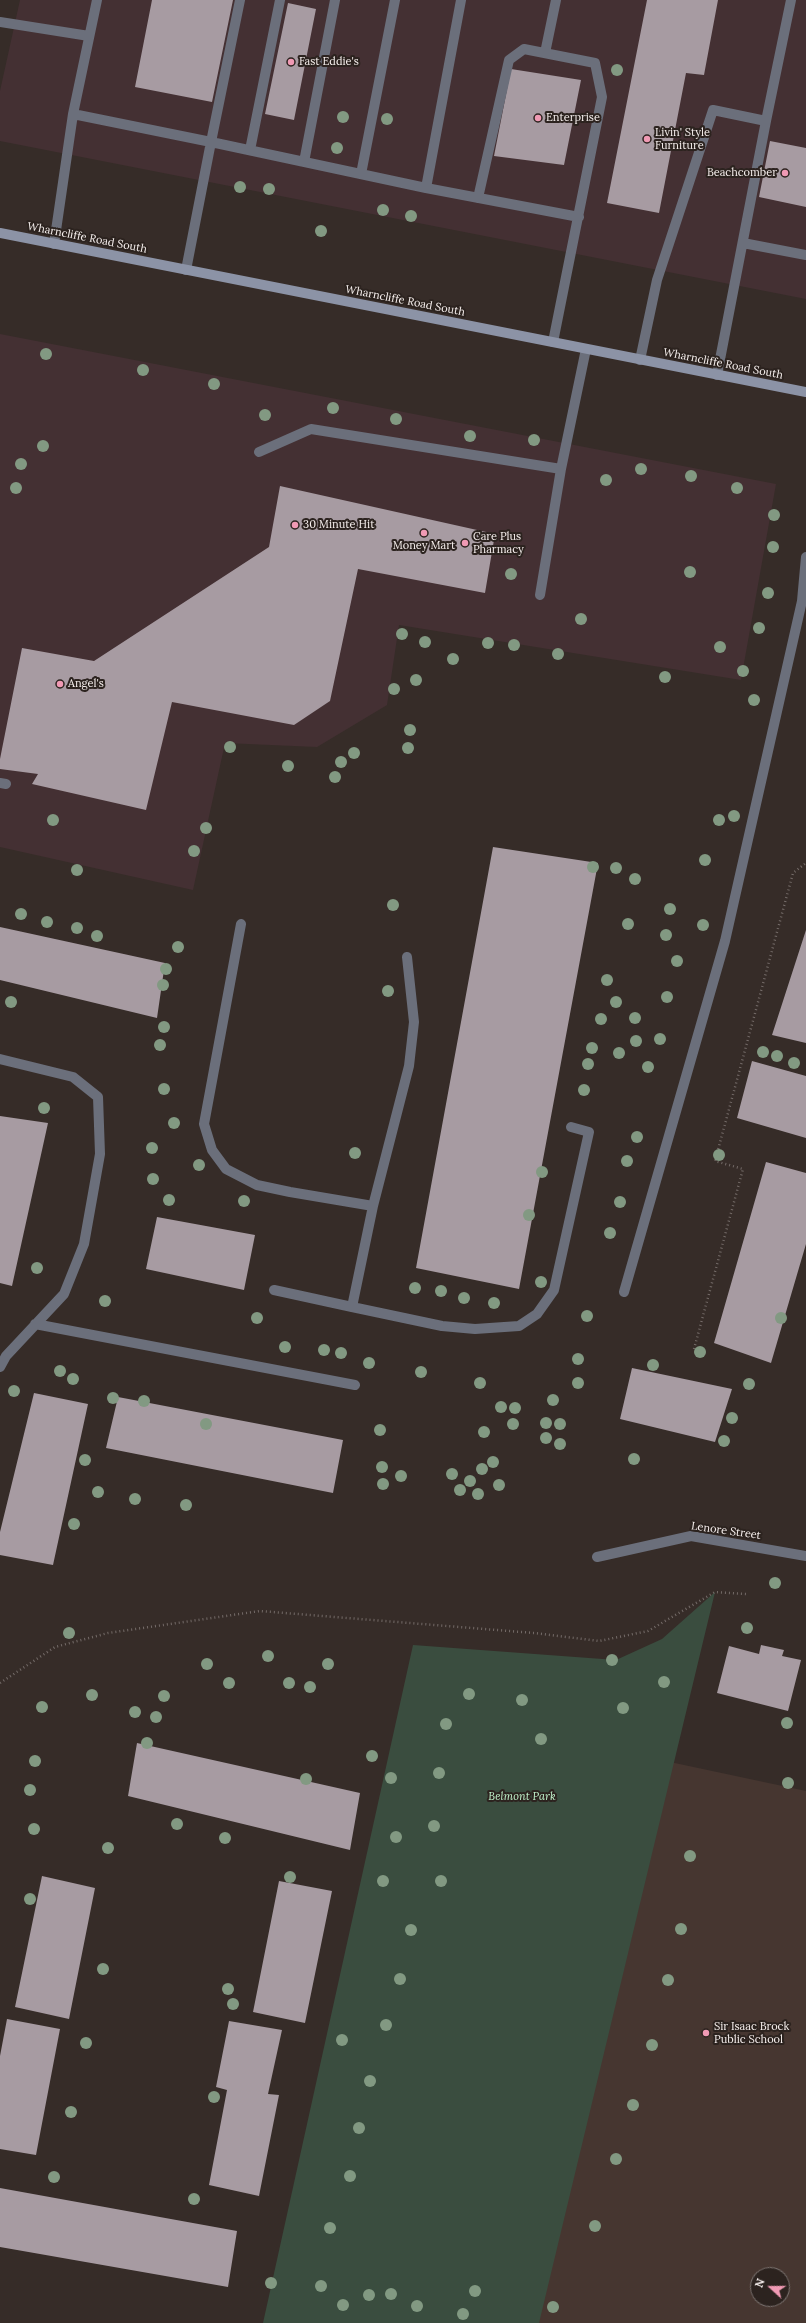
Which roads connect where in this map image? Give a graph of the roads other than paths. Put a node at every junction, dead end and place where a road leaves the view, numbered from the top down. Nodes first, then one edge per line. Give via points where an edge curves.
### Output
1 (97, 0) edge
2 (240, 0) edge
3 (280, 0) edge
4 (335, 0) edge
5 (395, 0) edge
6 (461, 0) edge
7 (556, 0) edge
8 (791, 0) edge
9 (0, 22) edge
10 (90, 36) junction
11 (545, 54) junction
12 (73, 114) junction
13 (766, 121) junction
14 (211, 142) junction
15 (250, 150) junction
16 (304, 162) junction
17 (361, 174) junction
18 (426, 188) junction
19 (478, 198) junction
20 (579, 218) junction
21 (0, 234) edge
22 (743, 243) junction
23 (54, 244) junction
24 (806, 255) edge
25 (186, 270) junction
26 (553, 342) junction
27 (586, 349) junction
28 (640, 360) junction
29 (717, 375) junction
30 (806, 392) edge
31 (259, 452) dead end
32 (562, 469) junction
33 (806, 557) edge
34 (540, 595) dead end
35 (241, 924) dead end
36 (407, 956) dead end
37 (0, 1059) edge
38 (571, 1127) dead end
39 (372, 1206) junction
40 (274, 1290) dead end
41 (624, 1292) dead end
42 (352, 1307) junction
43 (35, 1324) junction
44 (0, 1367) edge
45 (355, 1385) dead end
46 (806, 1556) edge
47 (597, 1558) dead end

1 - 10 street
2 - 14 street
3 - 15 street
4 - 16 street
5 - 17 street
6 - 18 street
7 - 11 street
8 - 13 street
9 - 10 street
10 - 12 street
11 - 19 street via 524,49 509,60
11 - 20 street via 595,64 602,97
12 - 14 street
12 - 23 street
13 - 22 street
13 - 28 street via 713,110 657,280
14 - 15 street
14 - 25 street
15 - 16 street
16 - 17 street
17 - 18 street
18 - 19 street
19 - 20 street
20 - 26 street
21 - 23 main road, Wharncliffe Road South
22 - 24 street
22 - 29 street
23 - 25 main road, Wharncliffe Road South
25 - 26 main road, Wharncliffe Road South
26 - 27 main road, Wharncliffe Road South
27 - 28 main road, Wharncliffe Road South
27 - 32 street
28 - 29 main road, Wharncliffe Road South
29 - 30 main road, Wharncliffe Road South
31 - 32 street via 312,429
32 - 34 street
33 - 41 street via 802,601 725,941
35 - 39 street via 204,1124 212,1150 226,1169 257,1184
36 - 39 street via 414,1022 409,1066
37 - 43 street via 73,1078 98,1097 100,1154 84,1244 64,1294
38 - 42 street via 588,1132 554,1290 537,1314 519,1326 475,1329 442,1326
39 - 42 street
40 - 42 street
43 - 44 street via 6,1356
43 - 45 street
46 - 47 street, Lenore Street via 690,1536

